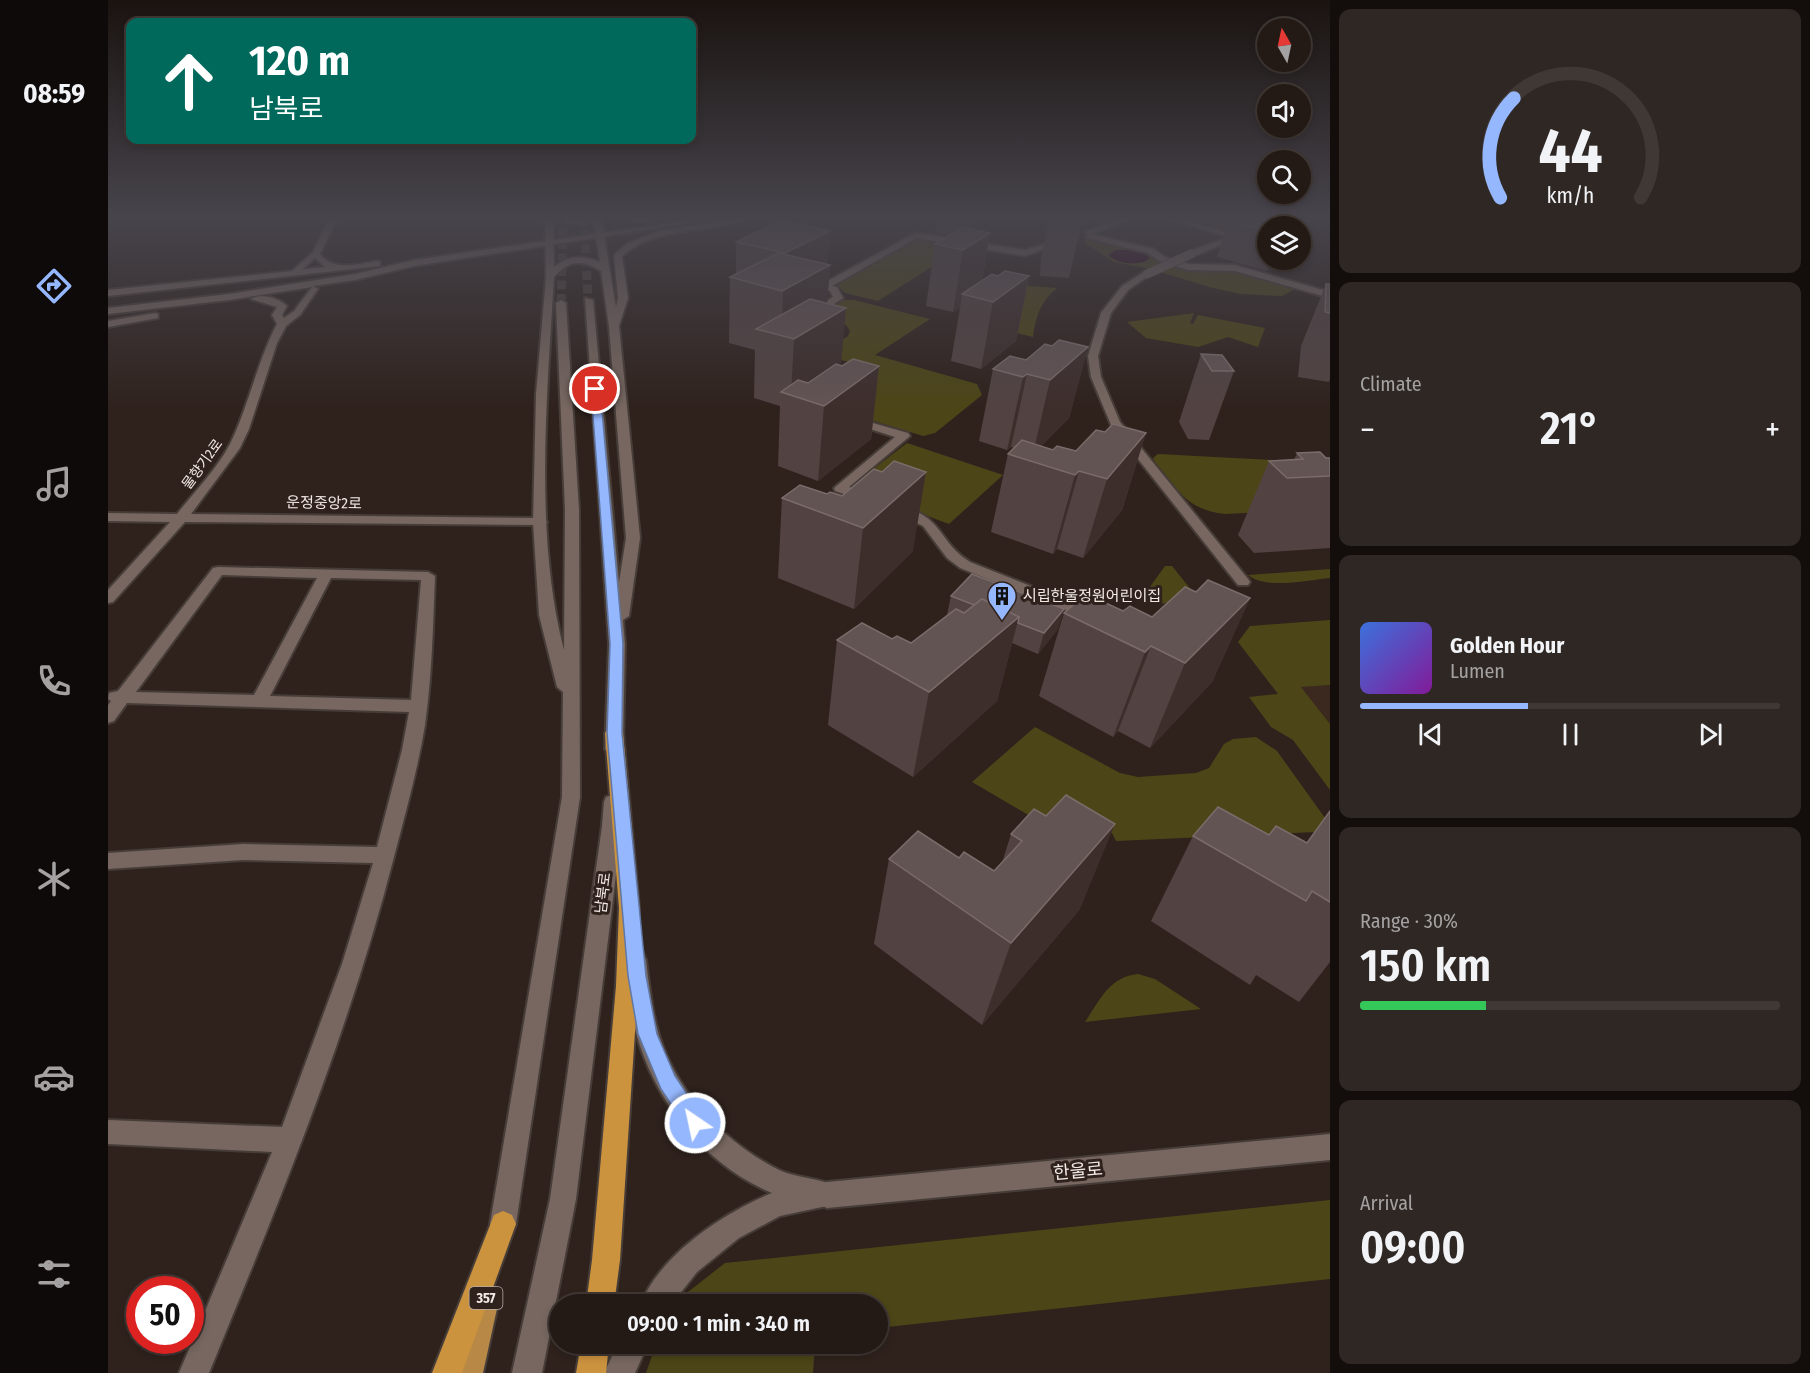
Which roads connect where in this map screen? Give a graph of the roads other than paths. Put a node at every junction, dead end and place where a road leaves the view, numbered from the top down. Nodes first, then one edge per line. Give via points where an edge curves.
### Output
1 (219, 281) edge
2 (279, 281) edge
3 (329, 281) edge
4 (361, 281) edge
5 (550, 281) edge
6 (606, 281) edge
7 (621, 281) edge
8 (834, 281) edge
9 (1136, 281) edge
10 (1281, 281) edge
11 (234, 287) junction
12 (313, 289) junction
13 (108, 293) edge
14 (1330, 295) edge
15 (229, 297) junction
16 (109, 299) edge
17 (256, 299) junction
18 (588, 300) tunnel mouth
19 (561, 303) tunnel mouth
20 (108, 305) edge
21 (108, 311) edge
22 (108, 318) edge
23 (828, 323) edge
24 (108, 324) edge
25 (282, 324) junction
26 (614, 327) junction
27 (840, 416) edge
28 (108, 517) edge
29 (181, 518) junction
30 (540, 522) junction
31 (326, 574) junction
32 (1243, 582) dead end
33 (108, 599) edge
34 (1102, 620) edge
35 (617, 644) junction
36 (115, 697) edge
37 (259, 701) junction
38 (418, 705) junction
39 (571, 713) junction
40 (108, 717) edge
41 (614, 733) junction
42 (385, 855) junction
43 (108, 861) edge
44 (629, 908) junction
45 (108, 1132) edge
46 (291, 1140) junction
47 (1330, 1148) edge
48 (826, 1195) junction
49 (503, 1224) junction
50 (601, 1294) edge
51 (662, 1294) edge
52 (594, 1354) edge
53 (629, 1354) edge
54 (194, 1373) edge
55 (447, 1373) edge
56 (468, 1373) edge
57 (527, 1373) edge
58 (591, 1373) edge
59 (619, 1373) edge

1 - 13 street
2 - 11 street
3 - 15 street
4 - 12 street
5 - 30 street via 542,394
6 - 26 street
7 - 26 street via 623,298
8 - 23 street via 825,286 834,289 838,298 813,315
9 - 32 street, bridge via 1114,300 1099,331 1093,356 1096,376 1115,423
10 - 14 street
11 - 16 street
11 - 20 street
12 - 17 street
12 - 25 street via 297,314
15 - 21 street
15 - 22 street
17 - 24 street
17 - 25 street via 279,303 282,306 277,315
18 - 35 street, 남북로
19 - 39 street, 357 via 572,510
25 - 29 street, 물향기2로 via 234,448
26 - 35 street via 633,538
27 - 34 street via 904,436 840,488 927,521 946,550 965,565
28 - 29 street, 운정중앙2로
29 - 30 street, 운정중앙2로
29 - 33 street, 물향기2로
30 - 39 street via 547,615
31 - 36 street via 218,572
31 - 37 street
31 - 38 street via 428,576
35 - 41 street, 남북로
36 - 37 street
36 - 40 street
37 - 38 street
38 - 42 street
39 - 49 street, 357 via 571,796
41 - 44 highway
41 - 57 street, 남북로 via 612,826 565,1187
42 - 43 street via 243,852
42 - 46 street via 359,949
44 - 48 street via 648,1034 668,1083 695,1123 727,1153 774,1181
44 - 50 highway via 627,986
45 - 46 street
46 - 54 street
47 - 48 street, 한울로
48 - 51 street, 한울로 via 777,1204 730,1228 687,1262
49 - 55 highway
49 - 56 main road, 357
52 - 58 highway
53 - 59 street

